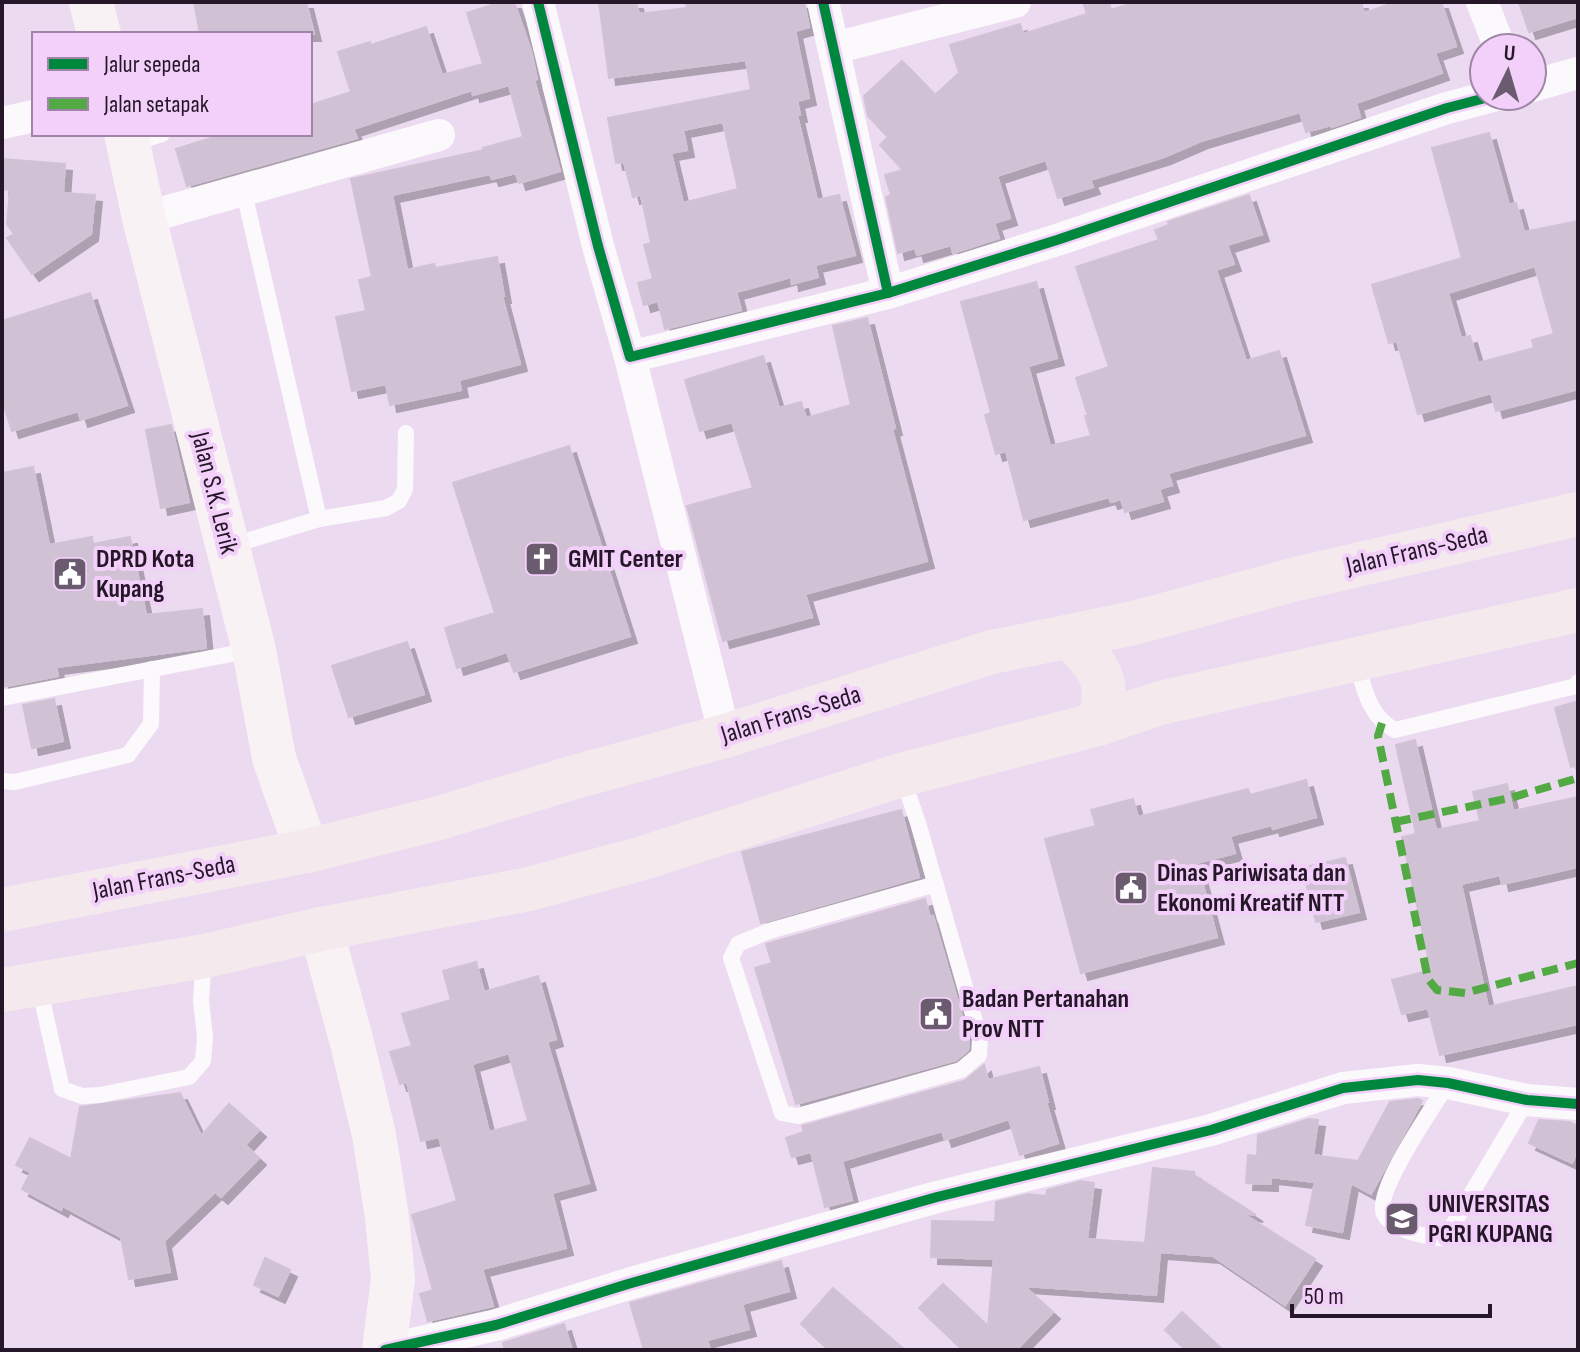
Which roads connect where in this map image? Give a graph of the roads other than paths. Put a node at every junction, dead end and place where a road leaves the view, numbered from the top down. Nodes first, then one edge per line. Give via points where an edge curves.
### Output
1 (91, 2) edge
2 (538, 2) edge
3 (823, 2) edge
4 (1015, 2) edge
5 (1482, 2) edge
6 (98, 32) edge
7 (1494, 32) edge
8 (834, 48) junction
9 (1578, 73) edge
10 (1548, 81) edge
11 (1468, 103) edge
12 (32, 116) edge
13 (2, 123) edge
14 (439, 135) dead end
15 (139, 137) edge
16 (243, 188) junction
17 (144, 218) junction
18 (888, 293) junction
19 (630, 357) junction
20 (406, 433) dead end
21 (1578, 514) edge
22 (319, 519) junction
23 (228, 546) junction
24 (1577, 616) edge
25 (1134, 623) junction
26 (1069, 637) junction
27 (254, 650) junction
28 (1356, 661) junction
29 (152, 669) junction
30 (1578, 682) edge
31 (2, 698) edge
32 (1160, 703) junction
33 (1098, 724) junction
34 (725, 736) junction
35 (901, 775) junction
36 (2, 781) edge
37 (307, 851) junction
38 (936, 884) junction
39 (2, 910) edge
40 (321, 929) junction
41 (205, 956) junction
42 (20, 988) edge
43 (1448, 1083) junction
44 (1527, 1100) junction
45 (1578, 1104) edge
46 (385, 1350) edge

1 - 6 main road
2 - 19 street
3 - 8 street
4 - 8 street
5 - 7 street
8 - 18 street
9 - 10 street
11 - 18 street
12 - 13 street
14 - 16 street
15 - 17 main road, Jalan S.K. Lerik
16 - 17 street
16 - 22 lane
17 - 23 main road, Jalan S.K. Lerik
18 - 19 street
19 - 34 street
20 - 22 lane via 405,489 399,501
21 - 25 main road, Jalan Frans-Seda via 1296,579
22 - 23 lane
23 - 27 main road, Jalan S.K. Lerik
24 - 28 main road
25 - 26 main road, Jalan Frans-Seda
25 - 32 main road via 1127,669 1133,685
26 - 33 main road via 1101,677 1106,698
26 - 34 main road, Jalan Frans-Seda via 992,652
27 - 29 lane
27 - 37 main road, Jalan S.K. Lerik via 274,758
28 - 30 lane via 1368,702 1382,723 1395,730
28 - 32 main road
29 - 31 lane
29 - 36 lane via 151,724 128,755
32 - 33 main road
33 - 35 main road
34 - 37 main road, Jalan Frans-Seda
35 - 38 lane
35 - 40 main road via 529,889
37 - 39 main road, Jalan Frans-Seda
38 - 38 lane via 980,1039 979,1055 961,1070 798,1116 782,1113 731,958 738,944
40 - 41 main road
40 - 46 main road via 374,1135 387,1217 393,1279
41 - 42 main road
41 - 42 lane via 203,1061 189,1077 141,1088 82,1096 62,1089
43 - 44 street
43 - 44 lane via 1402,1155 1382,1202 1391,1222 1424,1236 1440,1238 1451,1228
43 - 46 street via 1396,1081 1343,1088 1211,1130 937,1197 496,1325
44 - 45 street

